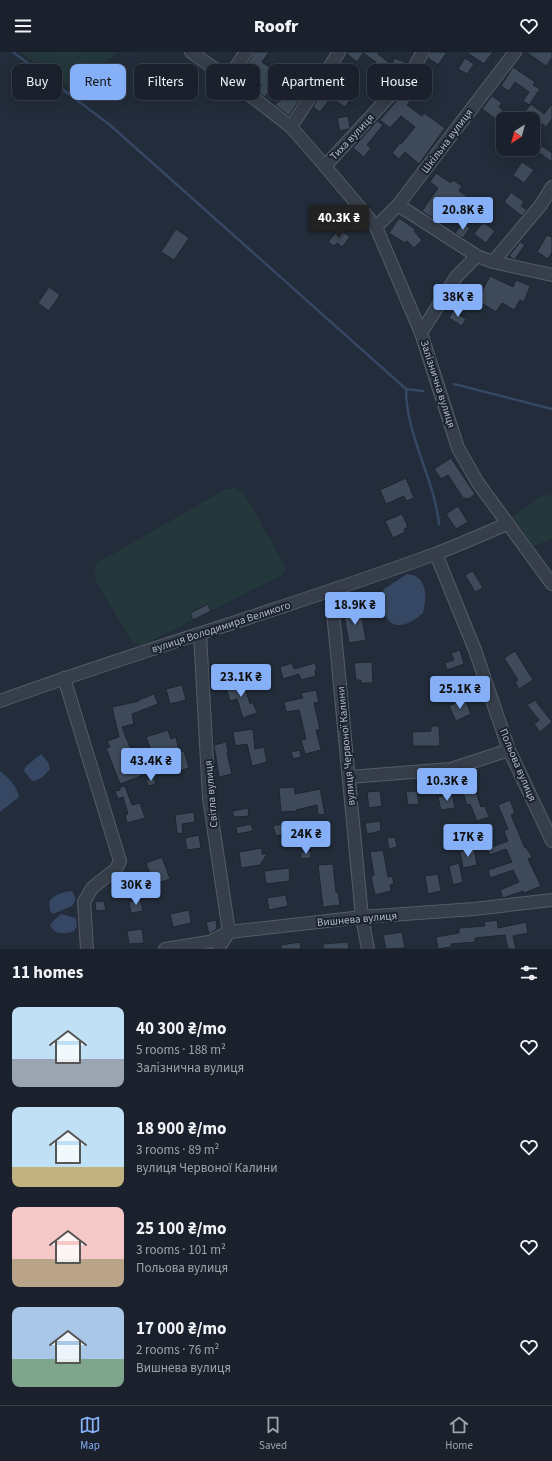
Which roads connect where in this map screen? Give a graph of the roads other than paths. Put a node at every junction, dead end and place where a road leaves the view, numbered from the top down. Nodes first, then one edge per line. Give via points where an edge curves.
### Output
1 (191, 52) edge
2 (246, 52) edge
3 (339, 52) edge
4 (423, 52) edge
5 (516, 52) edge
6 (208, 64) edge
7 (238, 64) edge
8 (256, 100) edge
9 (291, 127) junction
10 (325, 166) junction
11 (552, 187) edge
12 (398, 205) junction
13 (376, 227) junction
14 (477, 256) junction
15 (494, 262) junction
16 (552, 275) edge
17 (422, 333) junction
18 (507, 524) junction
19 (436, 554) junction
20 (552, 584) edge
21 (331, 591) junction
22 (200, 634) junction
23 (64, 678) junction
24 (0, 701) edge
25 (509, 750) junction
26 (349, 777) junction
27 (552, 841) edge
28 (552, 900) edge
29 (362, 917) junction
30 (229, 932) junction
31 (87, 949) edge
32 (165, 949) edge
33 (219, 949) edge
34 (368, 949) edge

1 - 6 street, Залізнична вулиця
2 - 7 street
3 - 9 street
4 - 10 street, Тиха вулиця via 410,74
5 - 12 street, Шкільна вулиця
8 - 9 street, Залізнична вулиця
9 - 10 street, Залізнична вулиця
10 - 13 street, Залізнична вулиця
11 - 15 street via 540,206
12 - 13 street, Шкільна вулиця
12 - 14 street
13 - 17 street, Залізнична вулиця
14 - 15 street
14 - 17 street via 456,276
15 - 16 street
17 - 18 street, Залізнична вулиця via 458,448 478,483
18 - 19 street, вулиця Володимира Великого
18 - 20 street, Залізнична вулиця
19 - 21 street, вулиця Володимира Великого
19 - 25 street, Польова вулиця via 475,650
21 - 22 street, вулиця Володимира Великого
21 - 26 street, вулиця Червоної Калини
22 - 23 street, вулиця Володимира Великого
22 - 30 street, Світла вулиця via 209,798
23 - 24 street, вулиця Володимира Великого
23 - 31 street via 120,861 116,869 92,888 84,902
25 - 26 street via 451,769
25 - 27 street, Польова вулиця
26 - 29 street, вулиця Червоної Калини
28 - 29 street, Вишнева вулиця via 474,910
29 - 30 street, Вишнева вулиця
29 - 34 street, вулиця Червоної Калини
30 - 32 street, Вишнева вулиця via 209,942
30 - 33 street

